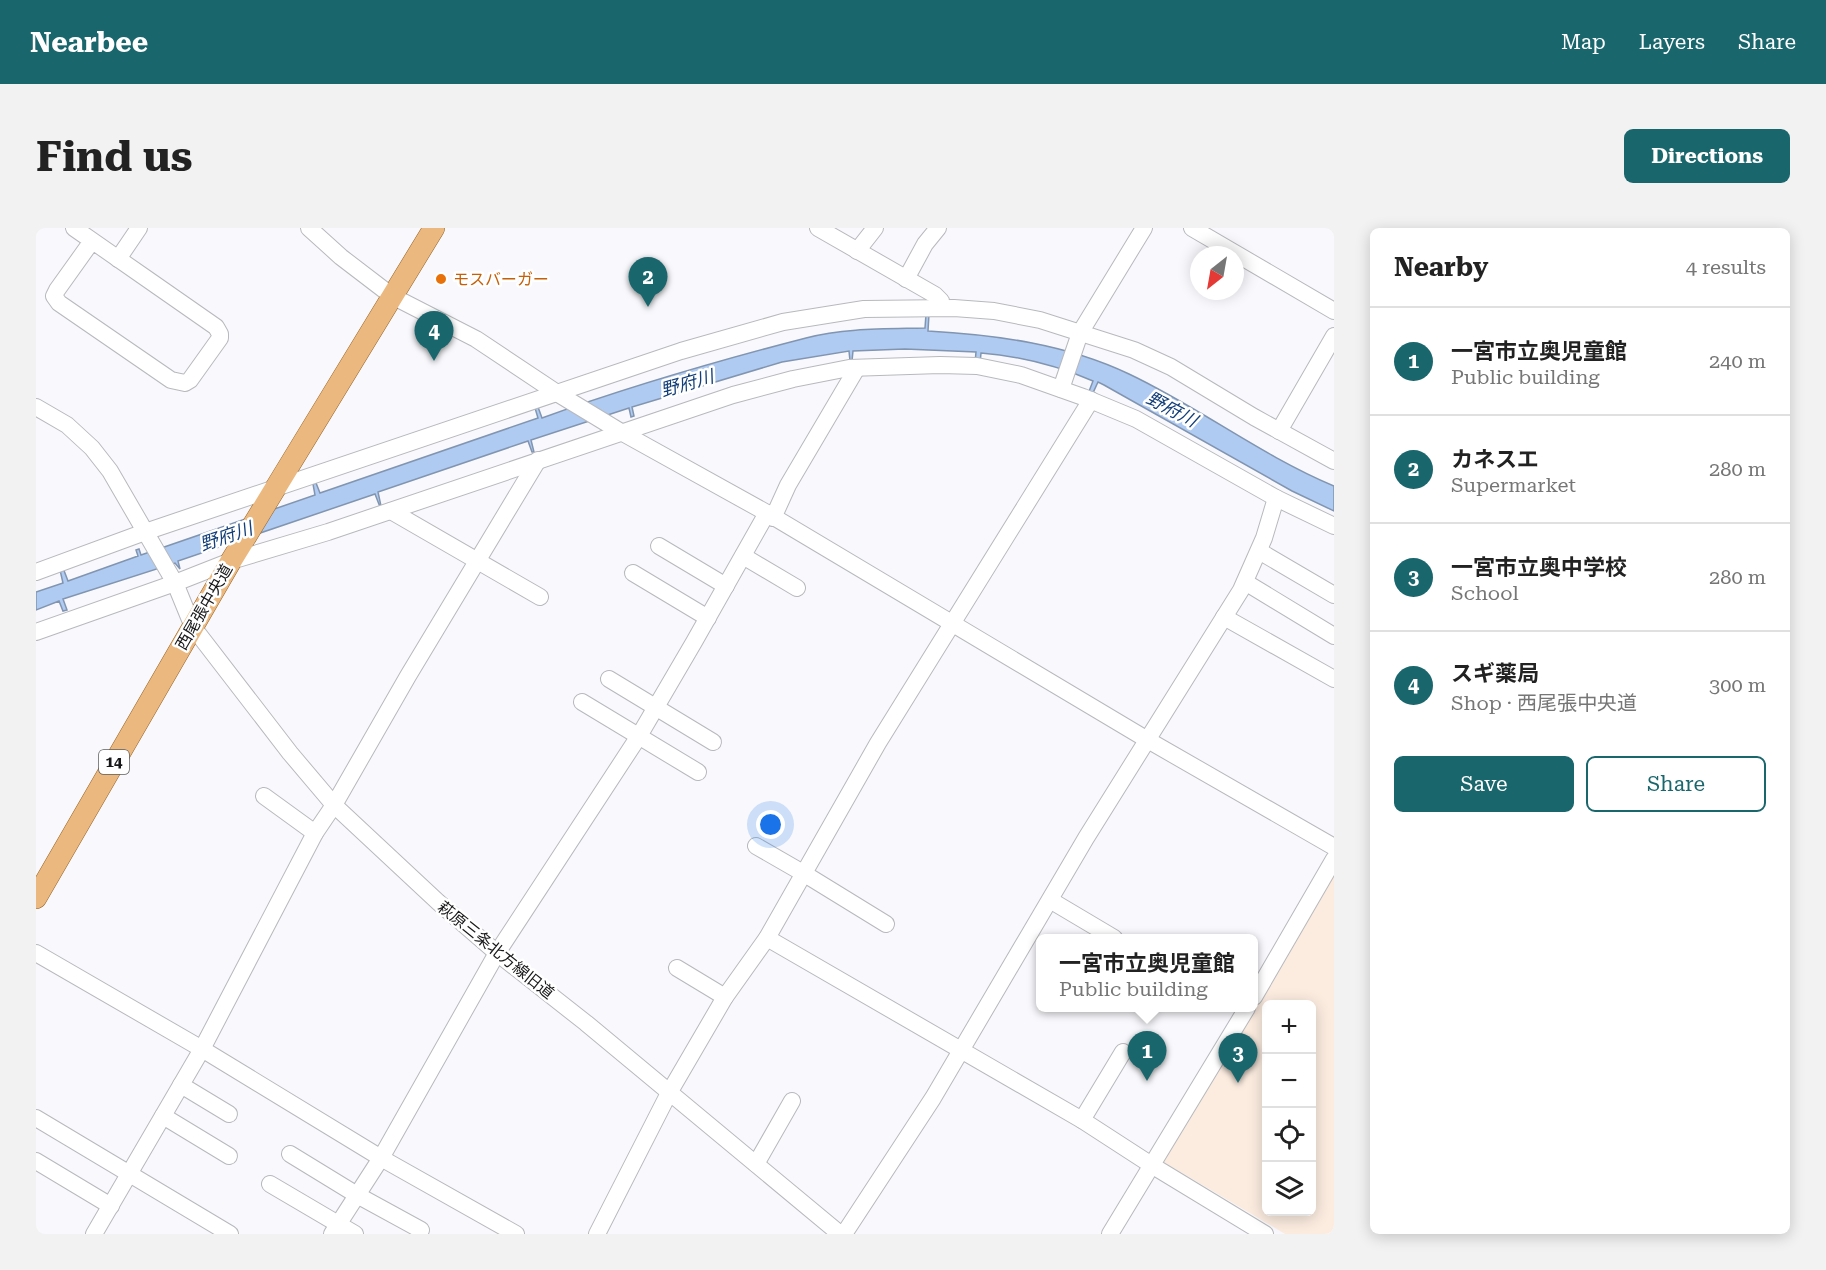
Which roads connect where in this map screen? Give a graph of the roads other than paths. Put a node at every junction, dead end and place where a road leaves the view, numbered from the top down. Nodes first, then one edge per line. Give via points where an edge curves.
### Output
1 (74, 228) edge
2 (139, 228) edge
3 (309, 228) edge
4 (434, 228) edge
5 (818, 228) edge
6 (874, 228) edge
7 (938, 228) edge
8 (1144, 228) edge
9 (1192, 228) edge
10 (92, 241) junction
11 (857, 251) junction
12 (118, 259) junction
13 (906, 279) junction
14 (392, 296) junction
15 (941, 308) junction
16 (1334, 311) edge
17 (1080, 335) junction
18 (1334, 336) edge
19 (857, 368) junction
20 (1062, 387) junction
21 (558, 394) junction
22 (1091, 400) junction
23 (36, 407) edge
24 (618, 430) junction
25 (1279, 431) junction
26 (538, 460) junction
27 (1334, 461) edge
28 (274, 489) junction
29 (1276, 498) junction
30 (391, 511) junction
31 (770, 516) junction
32 (1334, 526) edge
33 (146, 534) junction
34 (659, 546) dead end
35 (1259, 551) junction
36 (743, 556) junction
37 (231, 561) junction
38 (478, 561) junction
39 (36, 572) edge
40 (633, 573) dead end
41 (173, 582) junction
42 (1245, 582) junction
43 (726, 586) junction
44 (797, 588) dead end
45 (1333, 593) edge
46 (540, 597) dead end
47 (1224, 617) junction
48 (708, 618) junction
49 (953, 625) junction
50 (193, 627) junction
51 (36, 632) edge
52 (1334, 636) edge
53 (1334, 679) edge
54 (609, 680) dead end
55 (582, 702) dead end
56 (656, 708) junction
57 (639, 736) junction
58 (1146, 739) junction
59 (713, 742) dead end
60 (698, 772) dead end
61 (264, 796) dead end
62 (334, 805) junction
63 (315, 833) junction
64 (756, 846) dead end
65 (1334, 847) edge
66 (1334, 859) edge
67 (803, 873) junction
68 (36, 898) edge
69 (1050, 900) junction
70 (886, 924) dead end
71 (1106, 934) edge
72 (767, 938) junction
73 (36, 953) edge
74 (497, 953) junction
75 (677, 969) dead end
76 (1258, 989) edge
77 (725, 997) junction
78 (1239, 1012) edge
79 (202, 1049) junction
80 (960, 1051) junction
81 (1123, 1052) dead end
82 (181, 1085) junction
83 (669, 1093) junction
84 (792, 1101) dead end
85 (229, 1114) dead end
86 (163, 1116) junction
87 (36, 1118) edge
88 (1082, 1120) junction
89 (290, 1154) dead end
90 (229, 1156) dead end
91 (381, 1158) junction
92 (36, 1161) edge
93 (756, 1164) junction
94 (1153, 1166) junction
95 (130, 1173) junction
96 (270, 1184) dead end
97 (357, 1195) junction
98 (111, 1206) junction
99 (1243, 1228) edge
100 (335, 1229) edge
101 (421, 1230) dead end
102 (94, 1234) edge
103 (230, 1234) edge
104 (355, 1234) edge
105 (516, 1234) edge
106 (597, 1234) edge
107 (842, 1234) edge
108 (1110, 1234) edge
109 (1265, 1234) edge

1 - 10 street
2 - 12 street
3 - 14 street
4 - 14 main road, 西尾張中央道 / 14
5 - 11 street
6 - 11 street
7 - 13 street
8 - 17 street
9 - 16 street
10 - 12 street
10 - 12 street via 54,296 171,380 185,383 220,338 219,331
11 - 13 street
13 - 15 street via 935,295
14 - 21 street via 476,339
14 - 28 main road, 西尾張中央道 / 14
15 - 17 street via 994,311 1040,320
15 - 21 street via 864,309 783,322 681,351
17 - 20 street
17 - 25 street via 1134,350 1171,367
18 - 25 street
19 - 20 street via 977,366
19 - 24 street via 793,379
19 - 31 street
20 - 22 street
21 - 24 street
21 - 28 street
22 - 29 street via 1172,438
22 - 49 street
23 - 33 street, 萩原三条北方線旧道 via 67,425 92,448 110,471
24 - 26 street
24 - 31 street
25 - 27 street
26 - 30 street
26 - 38 street
28 - 33 street
28 - 37 main road, 西尾張中央道 / 14
29 - 32 street
29 - 35 street
30 - 37 street
30 - 38 street
31 - 36 street
31 - 49 street
33 - 39 street
33 - 41 street, 萩原三条北方線旧道
34 - 43 street
35 - 42 street
35 - 45 street
36 - 43 street
36 - 44 street
37 - 41 street
37 - 50 main road, 西尾張中央道 / 14
38 - 46 street
38 - 62 street
40 - 48 street
41 - 50 street, 萩原三条北方線旧道
41 - 51 street
42 - 47 street
42 - 52 street
43 - 48 street
47 - 53 street
47 - 58 street
48 - 56 street
49 - 58 street
49 - 67 street via 878,743
50 - 62 street, 萩原三条北方線旧道
50 - 68 main road, 西尾張中央道 / 14
54 - 56 street
55 - 57 street
56 - 57 street
56 - 59 street
57 - 60 street
57 - 74 street
58 - 65 street
58 - 69 street
61 - 63 street
62 - 63 street
62 - 74 street, 萩原三条北方線旧道
63 - 79 street
64 - 67 street
66 - 76 street
67 - 70 street
67 - 72 street
69 - 71 street
69 - 80 street
72 - 77 street
72 - 80 street
73 - 79 street
74 - 83 street, 萩原三条北方線旧道
74 - 91 street
75 - 77 street
77 - 83 street
78 - 94 street
79 - 82 street
79 - 91 street
80 - 88 street
80 - 107 street
81 - 88 street
82 - 85 street
82 - 86 street
83 - 93 street, 萩原三条北方線旧道
83 - 106 street
84 - 93 street
86 - 90 street
86 - 95 street
87 - 95 street
88 - 94 street
89 - 97 street
91 - 97 street
91 - 105 street
92 - 98 street
93 - 107 street, 萩原三条北方線旧道
94 - 99 street
94 - 108 street
95 - 98 street
95 - 103 street
96 - 100 street
97 - 100 street
97 - 101 street
98 - 102 street
99 - 109 street
100 - 104 street

